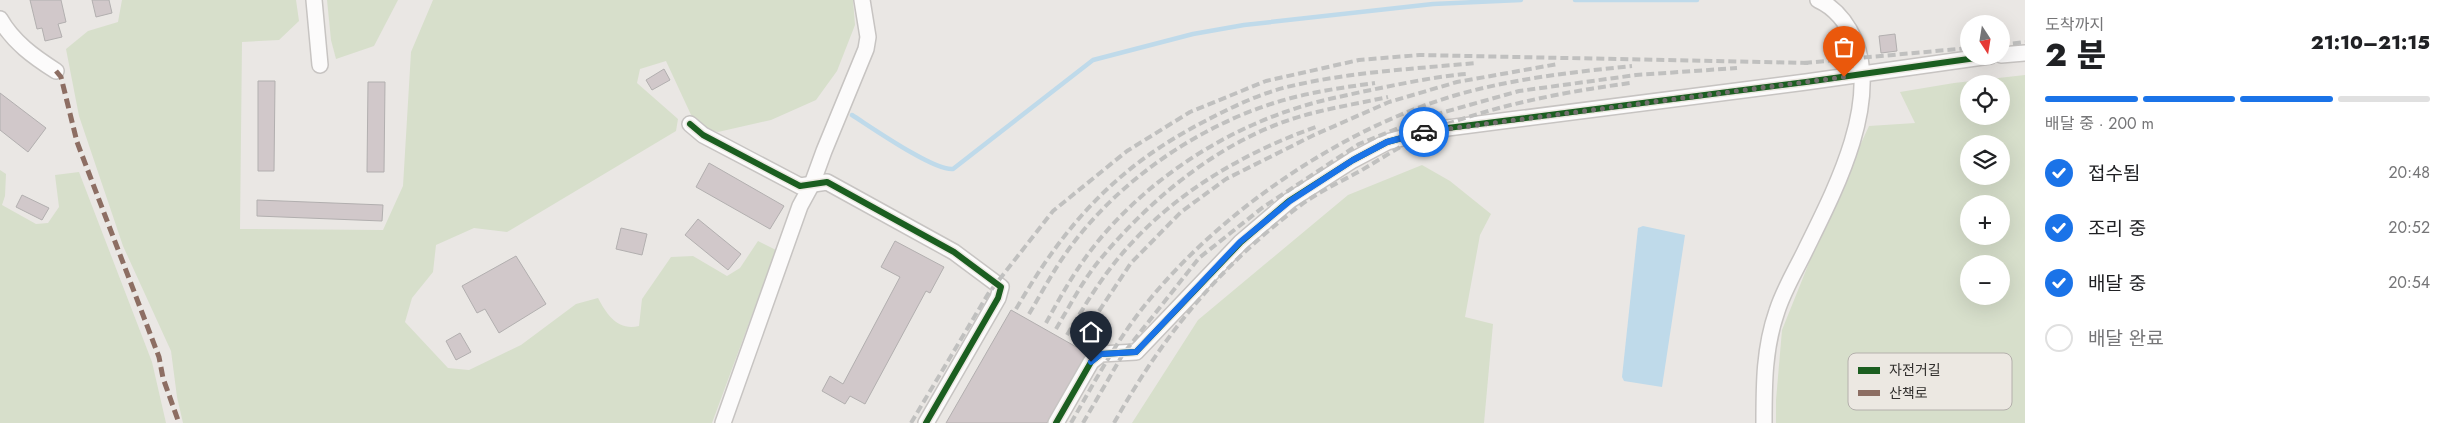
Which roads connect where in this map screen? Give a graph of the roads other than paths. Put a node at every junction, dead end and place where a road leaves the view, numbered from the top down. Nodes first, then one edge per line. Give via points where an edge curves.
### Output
1 (314, 0) edge
2 (862, 0) edge
3 (1818, 0) edge
4 (0, 19) edge
5 (2025, 52) edge
6 (2010, 54) edge
7 (1960, 60) edge
8 (320, 65) dead end
9 (56, 71) dead end
10 (1863, 74) junction
11 (690, 124) dead end
12 (812, 184) junction
13 (723, 423) edge
14 (926, 423) edge
15 (1056, 423) edge
16 (1764, 423) edge

1 - 8 street
2 - 12 street via 868,37 866,49
3 - 10 street via 1839,14 1851,31 1861,57
4 - 9 street via 15,40
5 - 6 street
7 - 10 street
10 - 15 street via 1432,130 1387,142 1290,201 1240,242 1136,352 1101,354 1091,362
10 - 16 street via 1857,122 1845,163 1787,285 1768,340 1764,365
11 - 12 street via 703,135 800,186
12 - 13 street via 800,206
12 - 14 street via 828,182 954,252 1001,287 998,298

